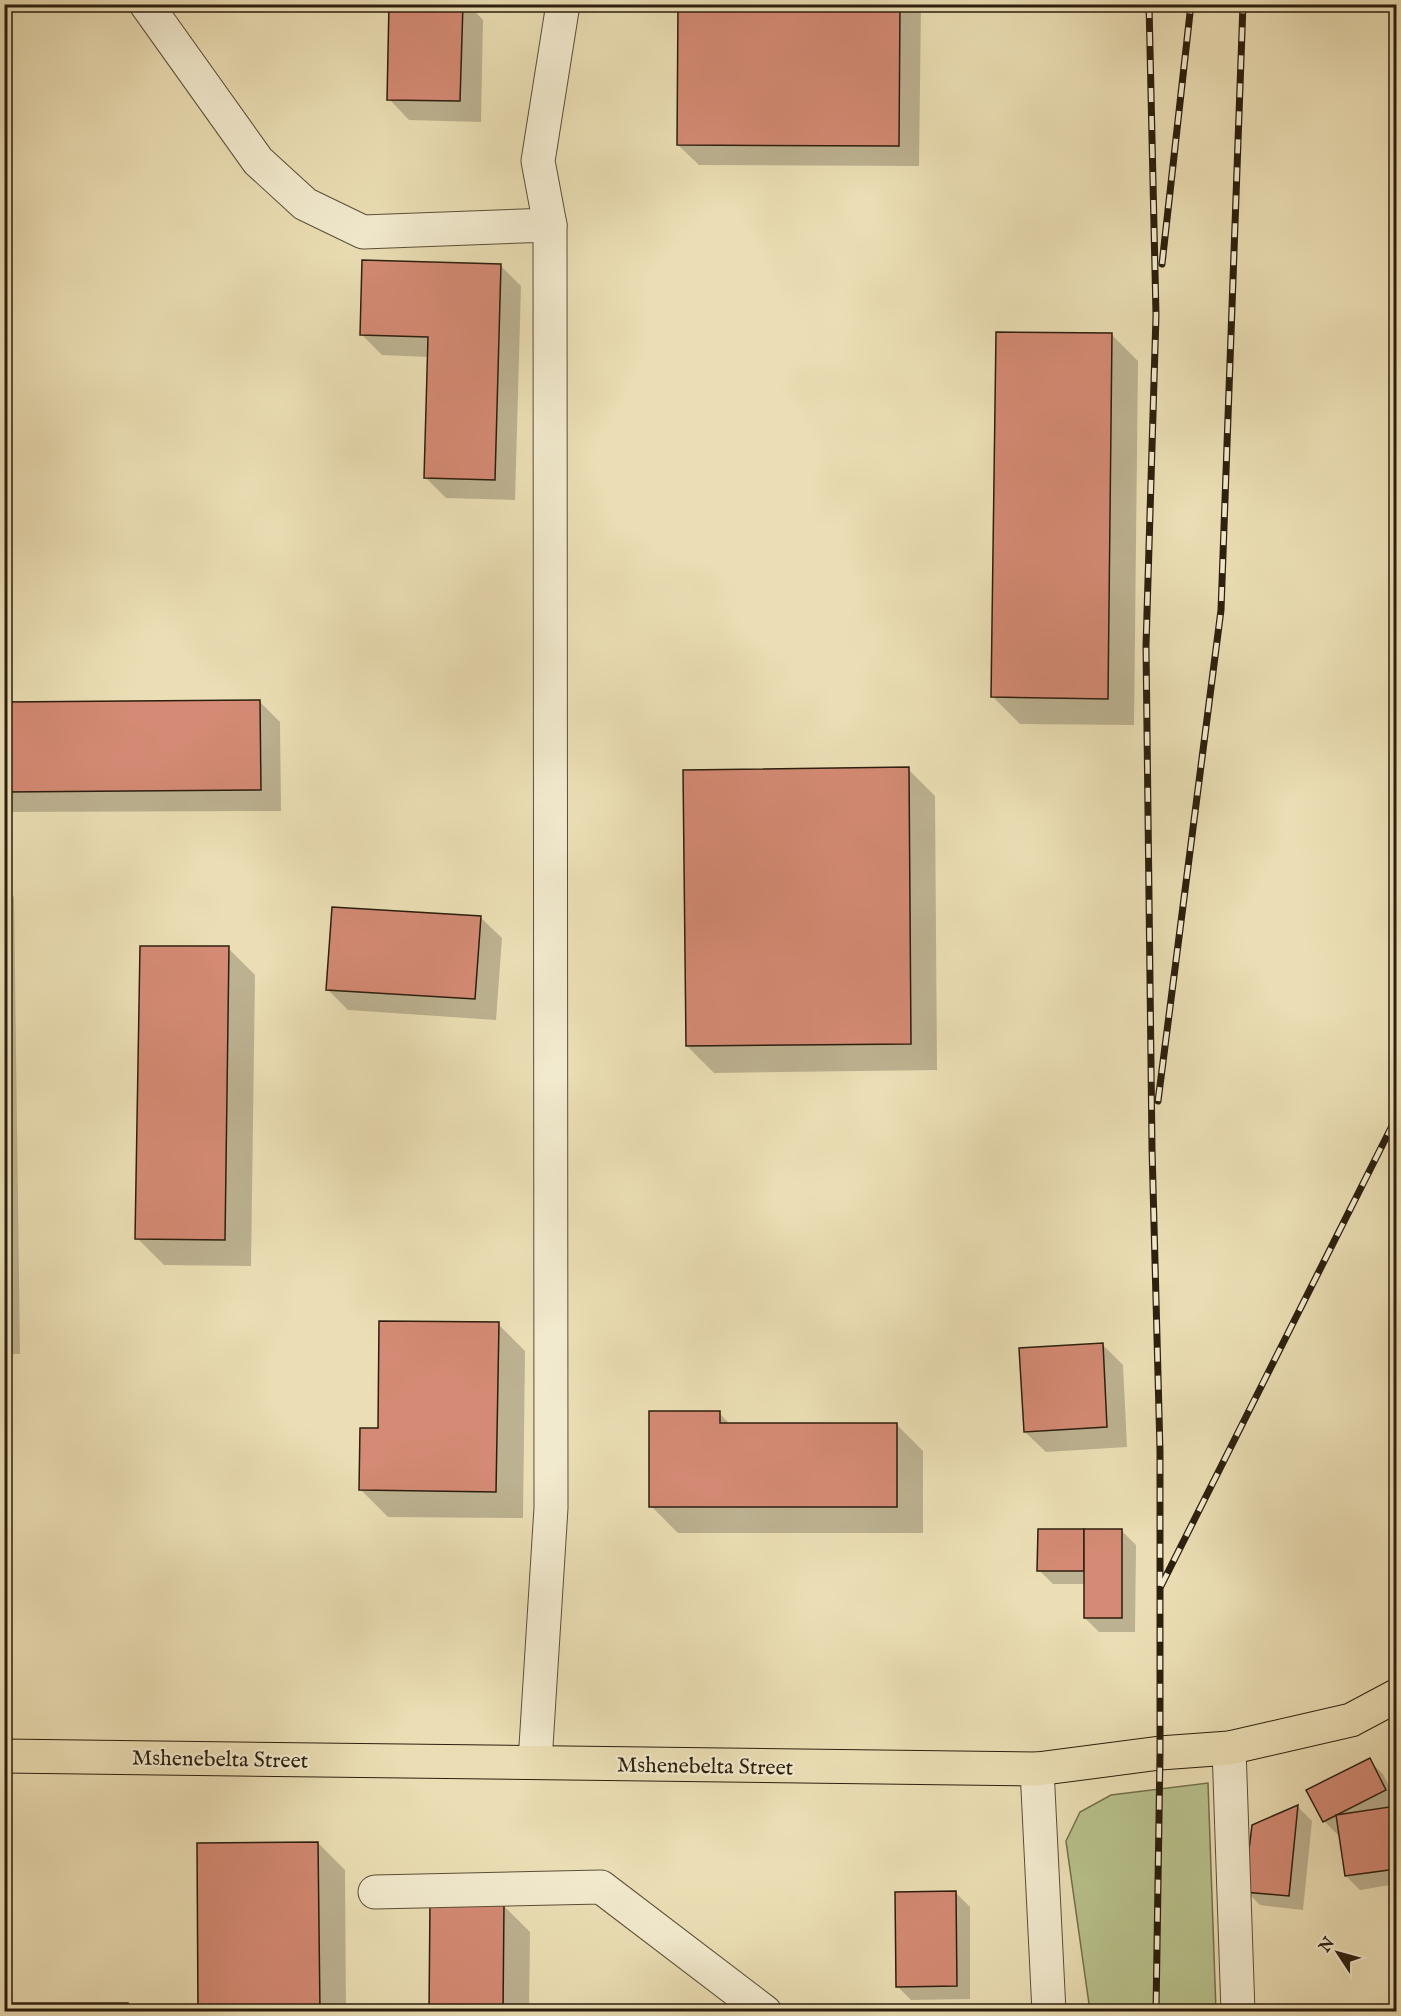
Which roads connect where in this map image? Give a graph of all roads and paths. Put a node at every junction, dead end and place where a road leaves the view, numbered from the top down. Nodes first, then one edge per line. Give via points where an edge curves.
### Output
1 (146, 4) edge
2 (563, 4) edge
3 (550, 225) junction
4 (1396, 1696) edge
5 (1229, 1748) junction
6 (4, 1756) edge
7 (535, 1762) junction
8 (1037, 1769) junction
9 (375, 1892) dead end
10 (765, 2012) edge
11 (1049, 2012) edge
12 (1238, 2012) edge

1 - 3 lane via 258,161 305,204 363,232
2 - 3 lane via 538,161
3 - 7 lane via 551,1508
4 - 5 main road, Mshenebelta Street via 1351,1719
5 - 8 main road, Mshenebelta Street
5 - 12 lane
6 - 7 main road, Mshenebelta Street
7 - 8 main road, Mshenebelta Street
8 - 11 lane
9 - 10 lane via 601,1887

